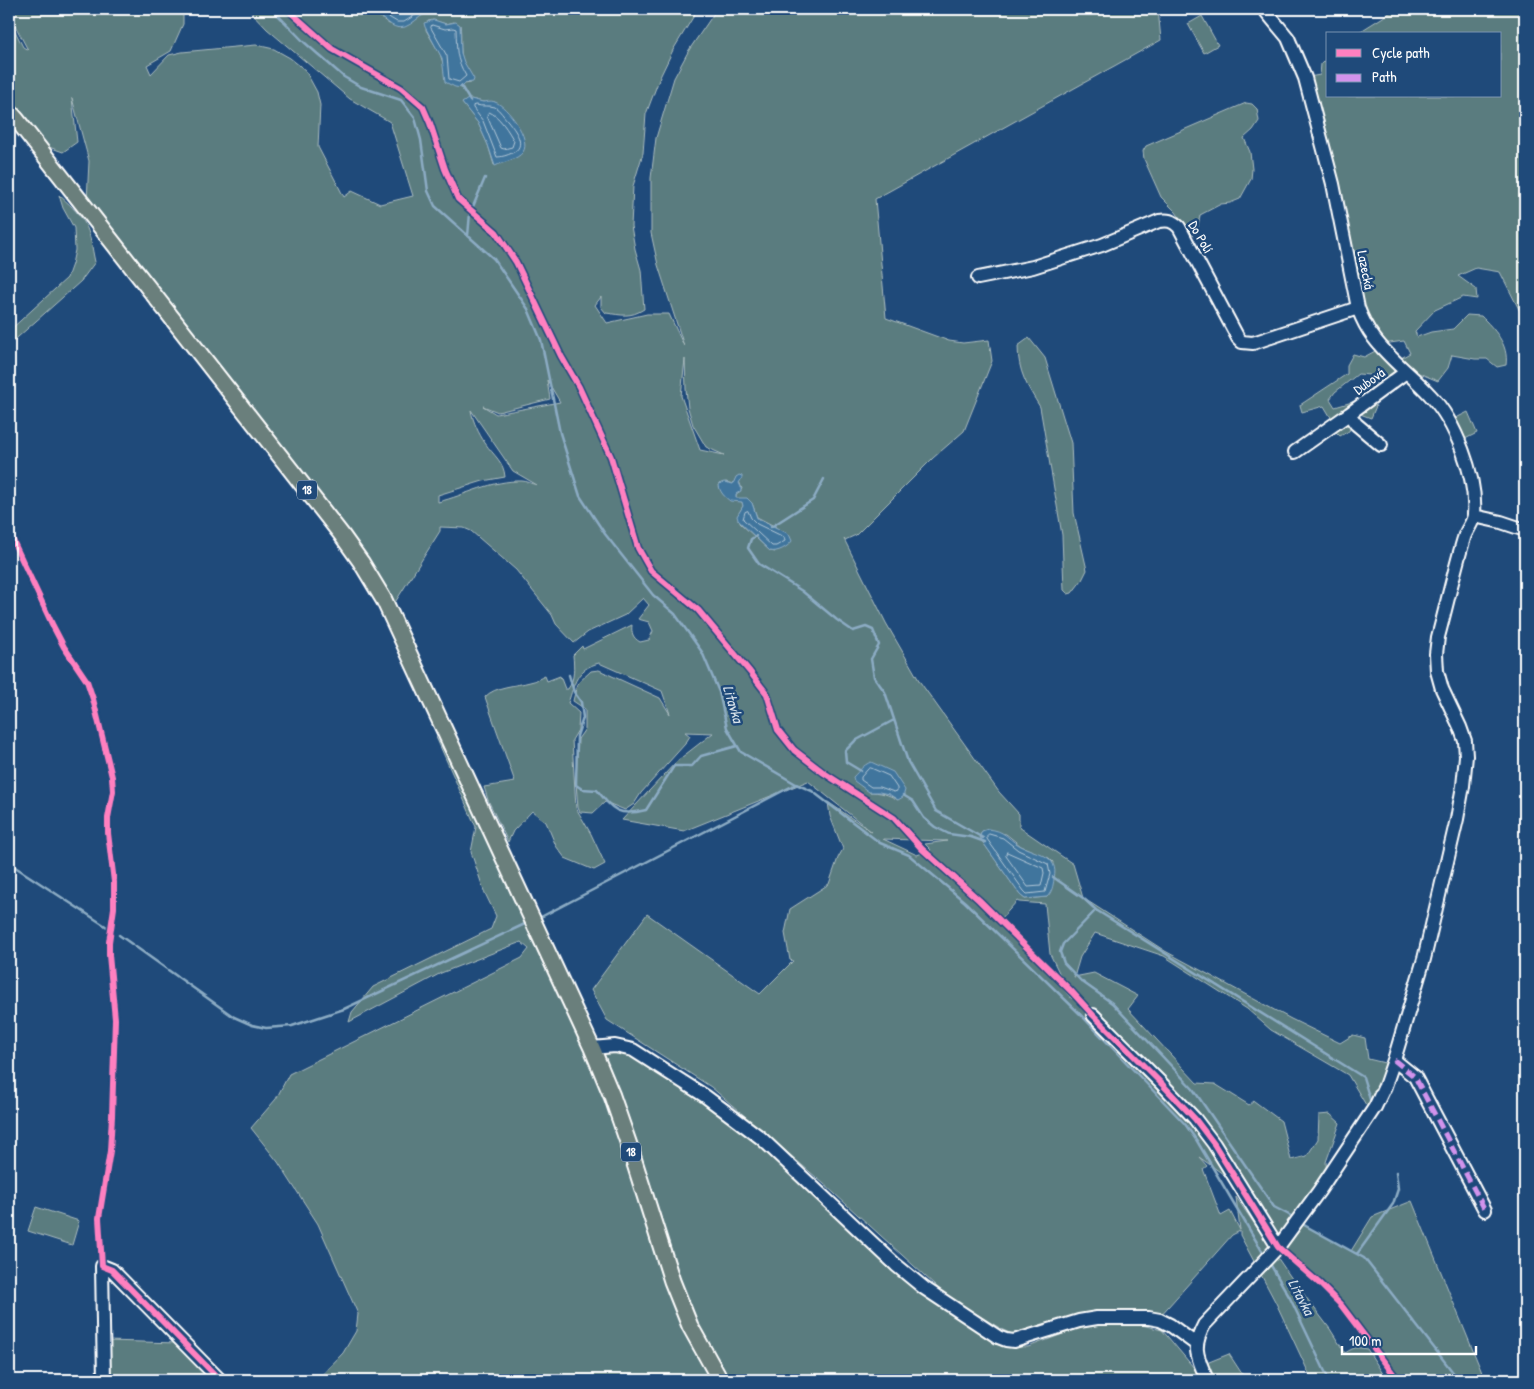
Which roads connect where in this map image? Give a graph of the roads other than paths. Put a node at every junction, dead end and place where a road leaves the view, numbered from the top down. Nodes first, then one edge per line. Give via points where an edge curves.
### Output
1 (1264, 9) edge
2 (9, 112) edge
3 (978, 278) dead end
4 (1358, 308) junction
5 (1406, 372) junction
6 (1349, 414) junction
7 (1381, 445) dead end
8 (1295, 452) dead end
9 (1474, 516) junction
10 (1525, 530) edge
11 (1093, 1015) dead end
12 (592, 1048) junction
13 (1394, 1060) junction
14 (1485, 1210) dead end
15 (1276, 1250) junction
16 (1196, 1344) junction
17 (104, 1380) edge
18 (220, 1380) edge
19 (720, 1380) edge
20 (1207, 1380) edge

1 - 4 street, Lazecká via 1288,38 1305,78 1333,184
2 - 12 main road, 18 via 362,562 384,600
3 - 4 street, Do Polí via 1033,267 1168,220 1179,227 1242,342 1252,343
4 - 5 street, Lazecká via 1373,337
5 - 6 street, Dubová
5 - 9 street, Lazecká via 1438,403 1456,435 1474,494
6 - 7 street, Dubová
6 - 8 street, Dubová
9 - 10 street
9 - 13 street via 1464,536 1436,654 1442,689 1465,741 1464,786 1424,959
11 - 15 street via 1195,1119 1214,1144
12 - 16 street via 615,1046 632,1050 705,1096 761,1138 924,1288 998,1337 1014,1341 1097,1318 1149,1318 1170,1325
12 - 19 main road, 18 via 612,1096 672,1281 690,1326
13 - 14 street via 1415,1076
13 - 15 street via 1375,1107
15 - 16 street via 1204,1325
16 - 20 street
17 - 18 street via 102,1266 112,1270

